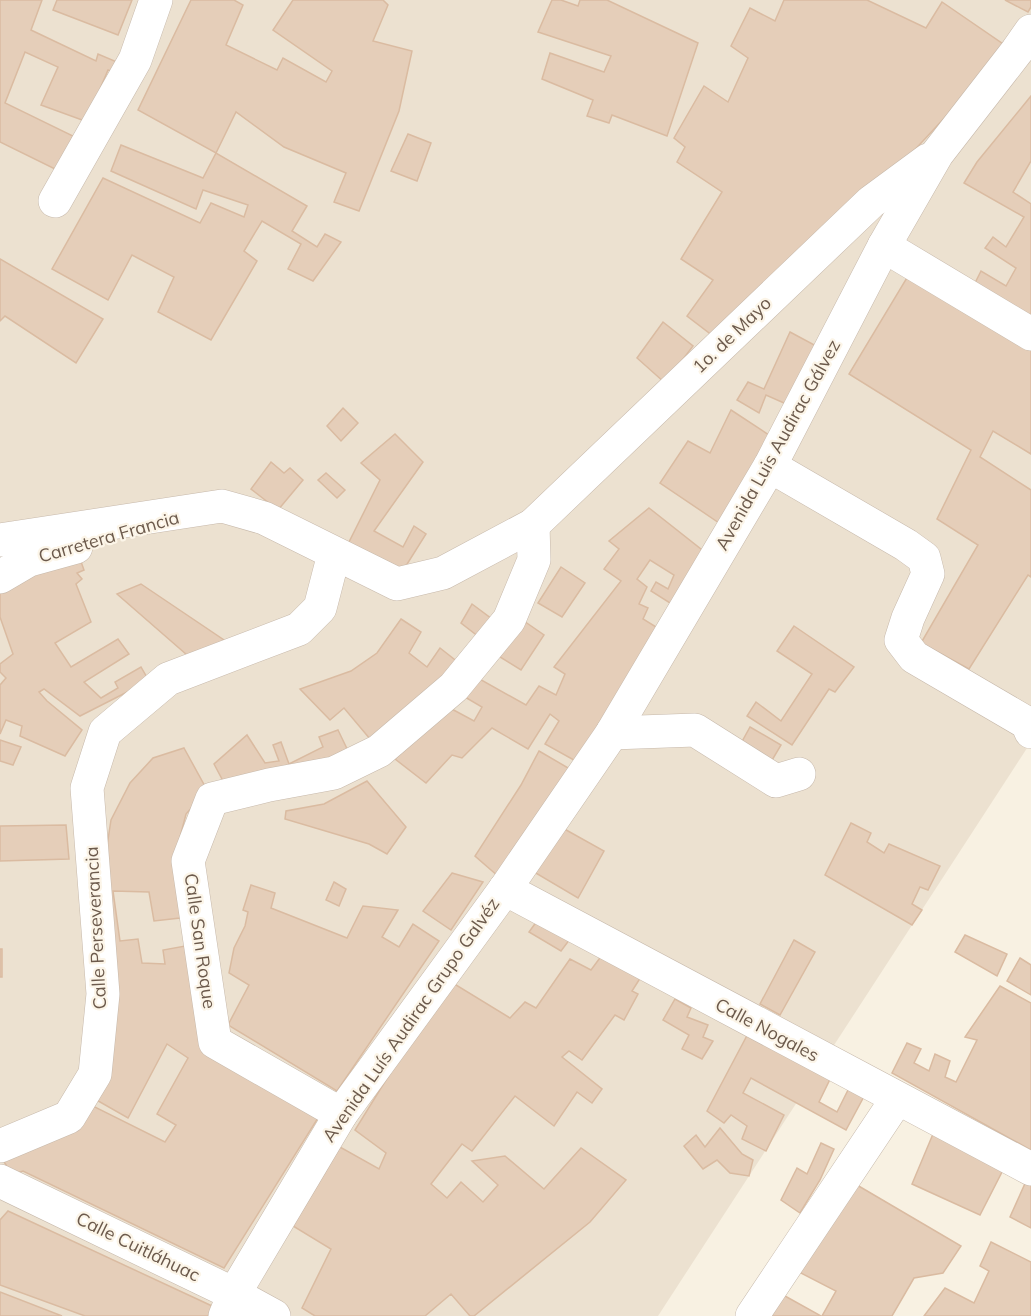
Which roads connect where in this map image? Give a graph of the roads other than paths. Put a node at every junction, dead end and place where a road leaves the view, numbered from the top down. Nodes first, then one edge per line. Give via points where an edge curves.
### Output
1 (156, 0) edge
2 (1031, 31) edge
3 (937, 154) junction
4 (55, 201) dead end
5 (884, 246) junction
6 (1031, 334) edge
7 (770, 466) junction
8 (222, 506) junction
9 (533, 525) junction
10 (0, 540) edge
11 (334, 554) junction
12 (0, 577) edge
13 (1031, 732) edge
14 (612, 733) junction
15 (799, 774) dead end
16 (505, 889) junction
17 (897, 1099) junction
18 (341, 1114) junction
19 (0, 1146) edge
20 (1031, 1169) edge
21 (0, 1181) edge
22 (229, 1305) edge
23 (274, 1316) edge
24 (752, 1316) edge

1 - 4 street via 135,60
2 - 3 street
3 - 5 street, Avenida Luis Audirac Gálvez
3 - 9 street, 1o. de Mayo via 871,202
5 - 6 street
5 - 7 street, Avenida Luis Audirac Gálvez
7 - 13 street via 924,558 928,574 901,640 914,657 1027,723
7 - 14 street, Avenida Luis Audirac Gálvez
8 - 10 street
8 - 11 street, 1o. de Mayo via 264,518
8 - 12 street, Carretera Francia via 29,560
9 - 11 street, 1o. de Mayo via 443,573 397,584
9 - 18 street, Calle San Roque via 534,560 509,620 454,687 379,750 334,773 212,799 188,861 215,1042
11 - 19 street, Calle Perseverancia via 320,608 299,629 168,679 105,732 87,788 103,994 95,1074 69,1117
14 - 15 street via 695,730 776,781
14 - 16 street, Avenida Luís Audirac Grupo Galvéz
16 - 17 street, Calle Nogales
16 - 18 street, Avenida Luís Audirac Grupo Galvéz
17 - 20 street, Calle Nogales
17 - 24 street
18 - 22 street, Avenida Luís Audirac Grupo Galvéz
21 - 22 street, Calle Cuitláhuac
22 - 23 street, Calle Cuitláhuac

